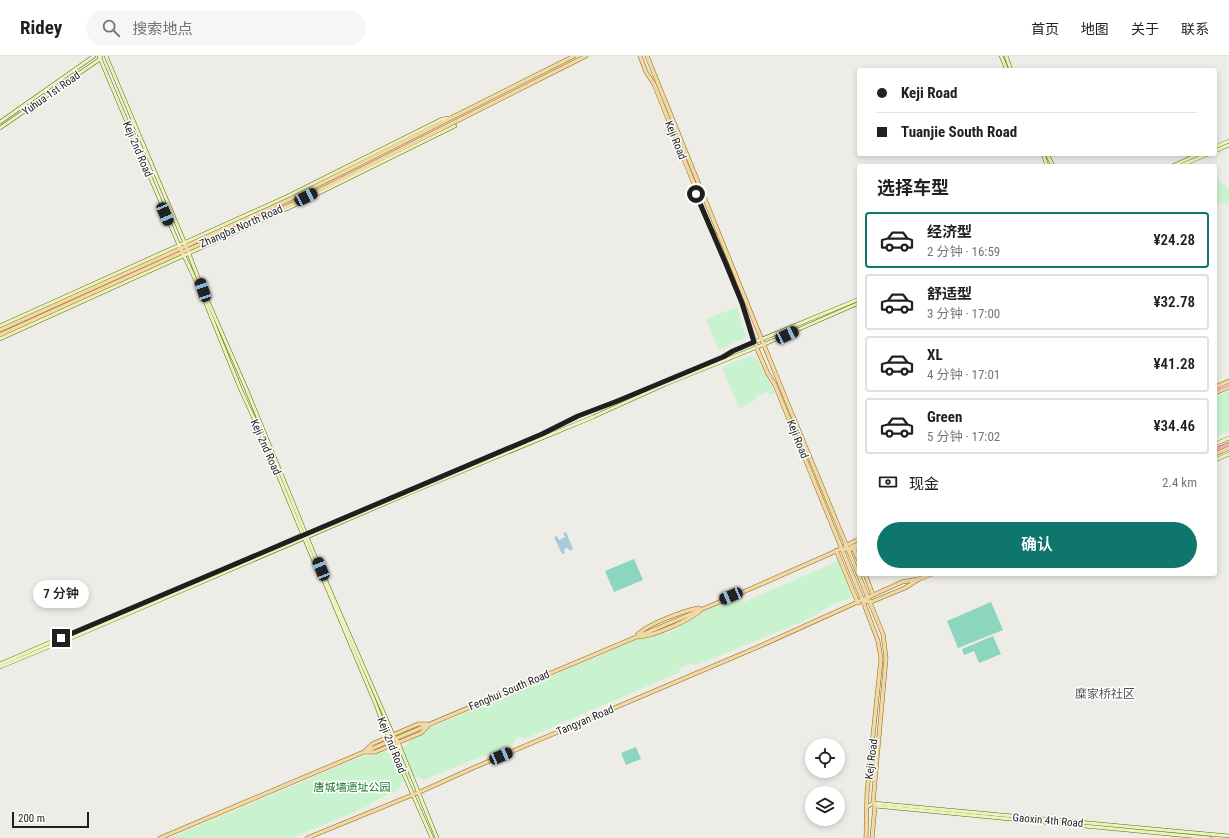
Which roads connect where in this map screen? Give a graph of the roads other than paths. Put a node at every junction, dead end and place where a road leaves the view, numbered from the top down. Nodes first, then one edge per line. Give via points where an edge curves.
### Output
1 (94, 56) edge
2 (106, 56) edge
3 (574, 56) edge
4 (586, 56) edge
5 (640, 56) edge
6 (647, 56) edge
7 (1001, 56) edge
8 (1006, 56) edge
9 (100, 57) edge
10 (1006, 68) edge
11 (1011, 68) edge
12 (0, 122) edge
13 (455, 126) dead end
14 (0, 128) edge
15 (1229, 141) edge
16 (1229, 145) edge
17 (1217, 146) edge
18 (1217, 150) edge
19 (1194, 156) edge
20 (1203, 156) edge
21 (1176, 164) edge
22 (1185, 164) edge
23 (186, 244) junction
24 (181, 251) junction
25 (188, 252) junction
26 (857, 300) edge
27 (857, 304) edge
28 (0, 326) edge
29 (0, 330) edge
30 (0, 335) edge
31 (0, 339) edge
32 (762, 339) junction
33 (754, 342) junction
34 (765, 344) junction
35 (757, 348) junction
36 (1229, 381) edge
37 (1229, 386) edge
38 (1217, 389) edge
39 (1217, 390) edge
40 (1229, 438) edge
41 (1217, 443) edge
42 (1229, 444) edge
43 (1229, 448) edge
44 (1217, 449) edge
45 (1217, 453) edge
46 (1229, 454) edge
47 (1217, 459) edge
48 (305, 536) junction
49 (857, 540) edge
50 (847, 546) junction
51 (857, 546) edge
52 (853, 548) junction
53 (841, 549) junction
54 (836, 550) junction
55 (857, 557) edge
56 (857, 569) edge
57 (860, 576) edge
58 (866, 576) edge
59 (927, 576) edge
60 (920, 579) junction
61 (873, 595) junction
62 (869, 597) junction
63 (861, 602) junction
64 (871, 602) junction
65 (0, 666) edge
66 (395, 739) junction
67 (390, 741) junction
68 (418, 792) junction
69 (413, 794) junction
70 (874, 805) junction
71 (867, 807) junction
72 (1229, 836) edge
73 (160, 838) edge
74 (307, 838) edge
75 (432, 838) edge
76 (437, 838) edge
77 (866, 838) edge
78 (872, 838) edge
79 (1210, 838) edge

1 - 12 main road, Yuhua 1st Road
2 - 23 main road, Keji 2nd Road
3 - 23 main road, Zhangba North Road via 288,200
4 - 25 main road, Zhangba North Road via 290,205
5 - 33 main road, Keji Road via 654,84 696,194 742,303
6 - 32 main road, Keji Road
7 - 10 main road
8 - 11 main road
9 - 14 main road, Yuhua 1st Road
9 - 24 main road, Keji 2nd Road
13 - 25 main road via 329,190
15 - 17 main road
16 - 18 main road
19 - 21 main road
20 - 22 main road
23 - 24 main road, Zhangba North Road
23 - 25 main road, Keji 2nd Road
24 - 25 main road, Zhangba North Road
24 - 28 main road
24 - 29 main road, Zhangba North Road
24 - 30 main road, Zhangba North Road
24 - 31 main road
24 - 48 main road, Keji 2nd Road
25 - 48 main road, Keji 2nd Road via 248,392
26 - 32 main road
27 - 34 main road
32 - 33 main road
32 - 34 main road, Keji Road
33 - 35 main road, Keji Road
33 - 48 main road
34 - 35 main road
34 - 50 main road, Keji Road
35 - 48 main road
35 - 53 main road, Keji Road via 775,385
36 - 38 main road
37 - 39 highway
40 - 41 main road
42 - 44 highway
43 - 45 main road
46 - 47 main road
48 - 65 main road via 80,629
48 - 65 main road via 254,561 69,640
48 - 66 main road, Keji 2nd Road
48 - 67 main road, Keji 2nd Road via 314,564 324,582
49 - 50 main road
50 - 52 main road
50 - 53 main road, Fenghui South Road
50 - 56 main road, Keji Road
51 - 52 main road
52 - 55 main road
53 - 54 main road, Fenghui South Road
53 - 63 main road, Keji Road
54 - 63 main road
54 - 66 main road, Fenghui South Road
57 - 62 main road, Keji Road
58 - 61 main road
59 - 60 main road, Tangyan Road
60 - 61 main road, Tangyan Road via 902,582
60 - 64 main road, Tangyan Road
61 - 62 main road, Tangyan Road
62 - 63 main road, Tangyan Road
62 - 64 main road, Keji Road
63 - 64 main road, Tangyan Road
63 - 68 main road, Tangyan Road
63 - 71 main road, Keji Road via 878,641 881,659
64 - 70 main road, Keji Road via 882,628 886,651
66 - 67 main road, Fenghui South Road
66 - 68 main road, Keji 2nd Road
67 - 69 main road, Keji 2nd Road
67 - 73 main road, Fenghui South Road
68 - 69 main road, Tangyan Road
68 - 76 main road, Keji 2nd Road
69 - 74 main road, Tangyan Road
69 - 75 main road, Keji 2nd Road
70 - 71 main road
70 - 72 main road, Gaoxin 4th Road
70 - 78 main road, Keji Road
70 - 79 main road, Gaoxin 4th Road
71 - 77 main road, Keji Road

